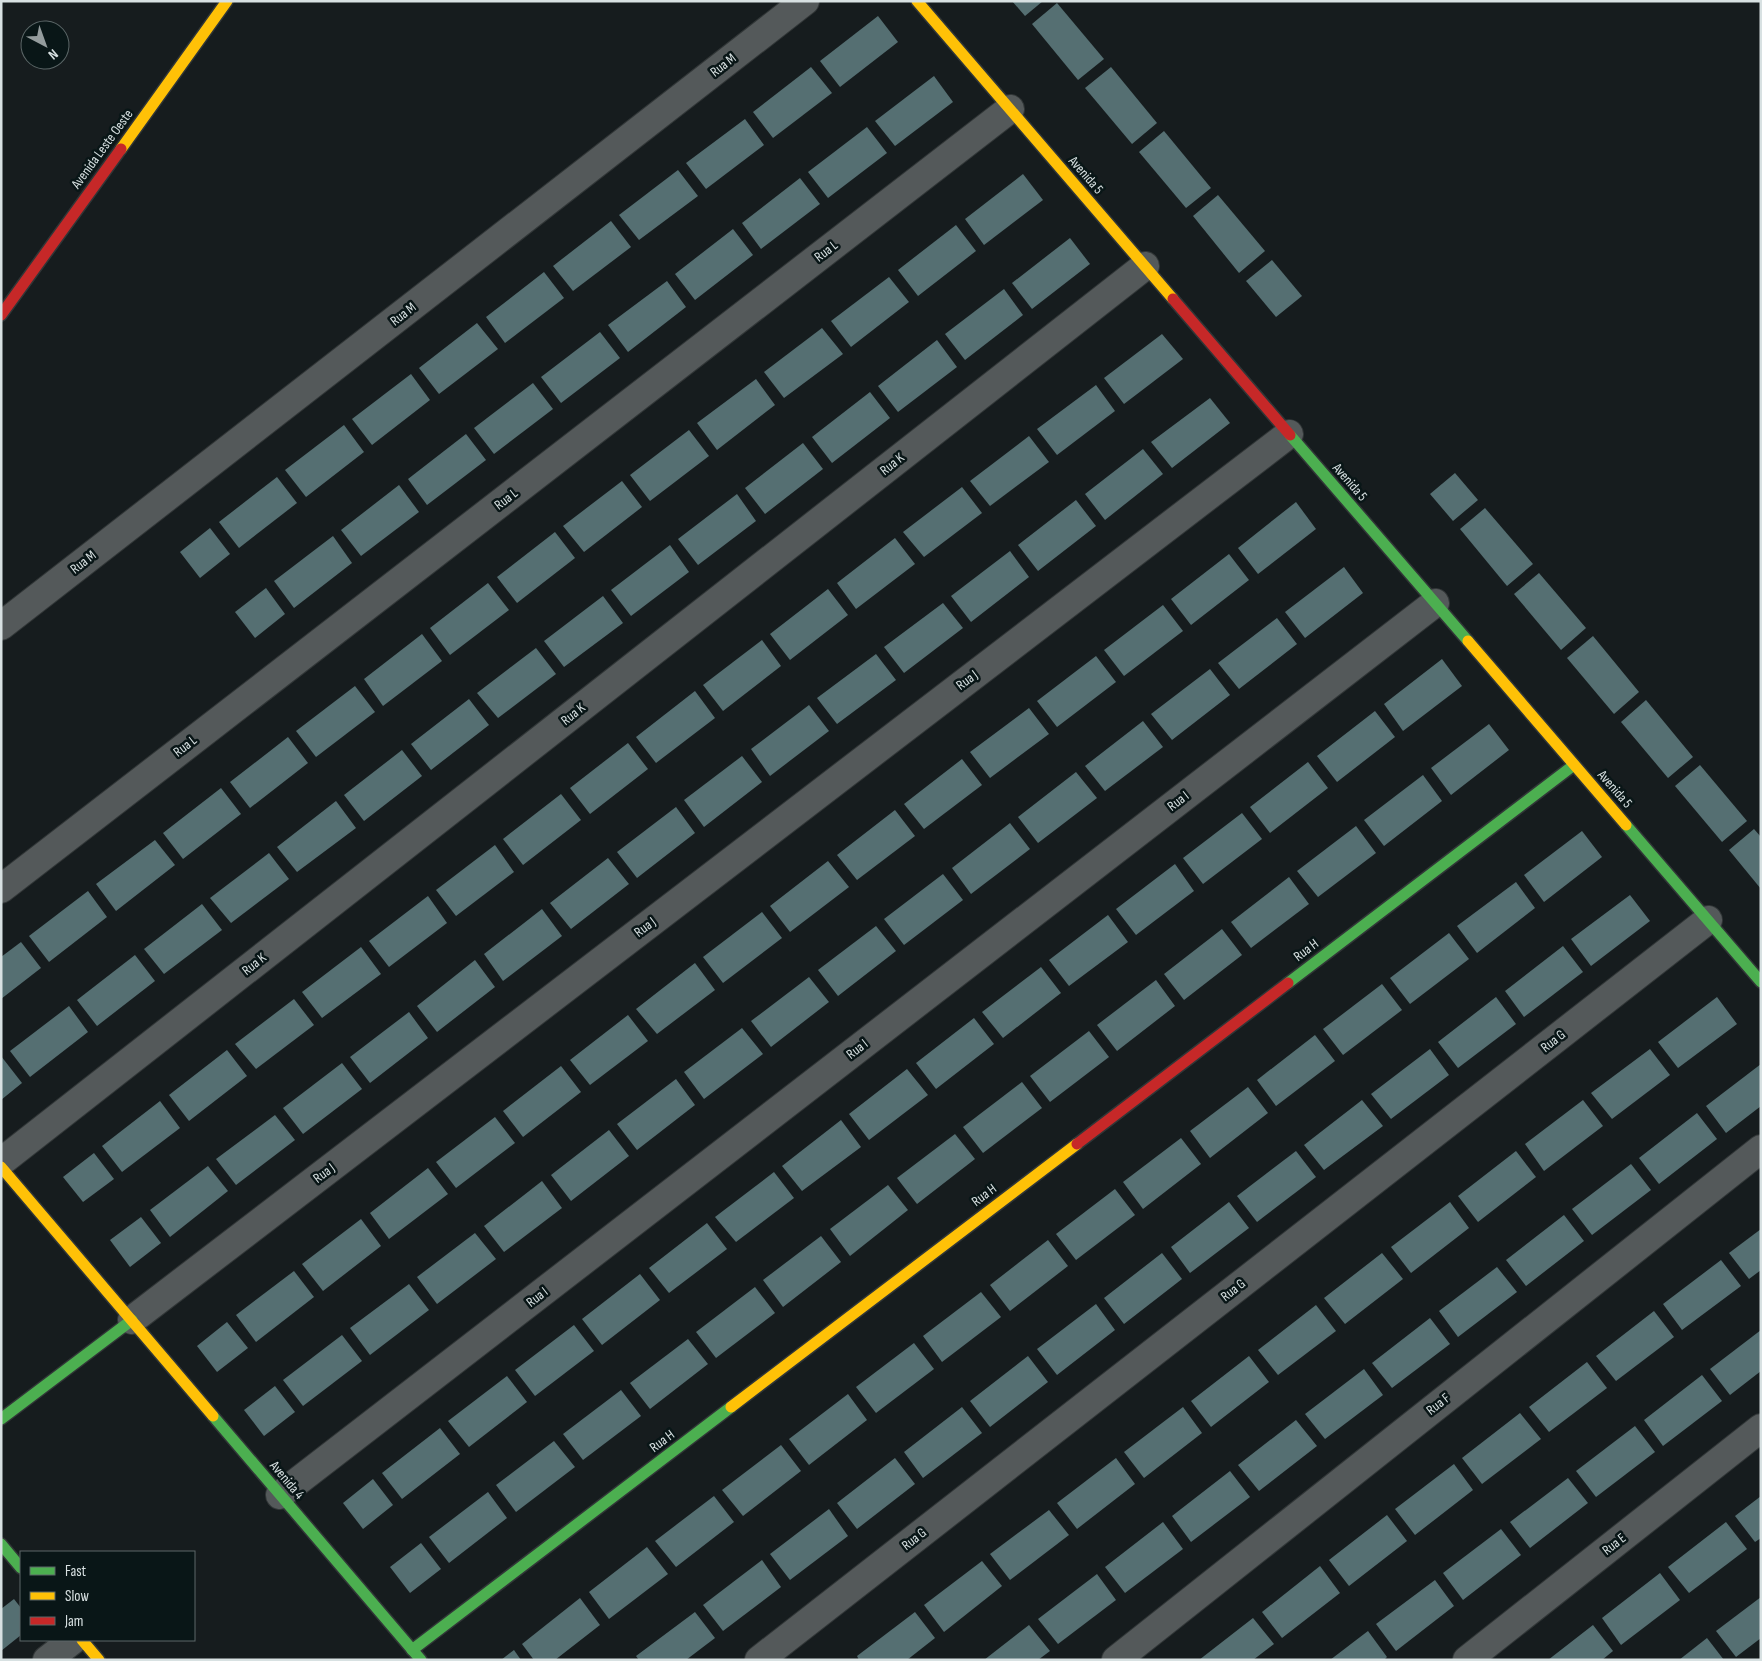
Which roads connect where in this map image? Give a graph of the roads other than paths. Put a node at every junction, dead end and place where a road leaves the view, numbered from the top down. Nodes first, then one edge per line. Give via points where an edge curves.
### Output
1 (227, 1) edge
2 (805, 1) edge
3 (918, 1) edge
4 (1010, 109) junction
5 (1145, 266) junction
6 (1, 315) edge
7 (1289, 434) junction
8 (1435, 603) junction
9 (1, 626) edge
10 (1574, 765) junction
11 (1, 888) edge
12 (1708, 920) junction
13 (1761, 982) edge
14 (1761, 1149) edge
15 (1, 1162) edge
16 (1, 1168) edge
17 (132, 1320) junction
18 (1, 1419) edge
19 (1761, 1428) edge
20 (280, 1495) junction
21 (1, 1544) edge
22 (20, 1567) edge
23 (72, 1641) edge
24 (83, 1641) edge
25 (412, 1650) junction
26 (48, 1660) edge
27 (99, 1660) edge
28 (421, 1660) edge
29 (759, 1660) edge
30 (1116, 1660) edge
31 (1466, 1660) edge

1 - 6 street, Avenida Leste Oeste
2 - 9 street, Rua M
3 - 4 street, Avenida 5
4 - 5 street, Avenida 5
4 - 11 street, Rua L
5 - 7 street, Avenida 5
5 - 15 street, Rua K
7 - 8 street, Avenida 5
7 - 17 street, Rua J
8 - 10 street, Avenida 5
8 - 20 street, Rua I
10 - 12 street, Avenida 5
10 - 25 street, Rua H
12 - 13 street, Avenida 5
12 - 29 street, Rua G
14 - 30 street, Rua F
16 - 17 street, Avenida 4
17 - 18 street, Rua J
17 - 20 street, Avenida 4
19 - 31 street, Rua E
20 - 25 street, Avenida 4
21 - 22 street
23 - 26 street
24 - 27 street
25 - 28 street, Avenida 4

